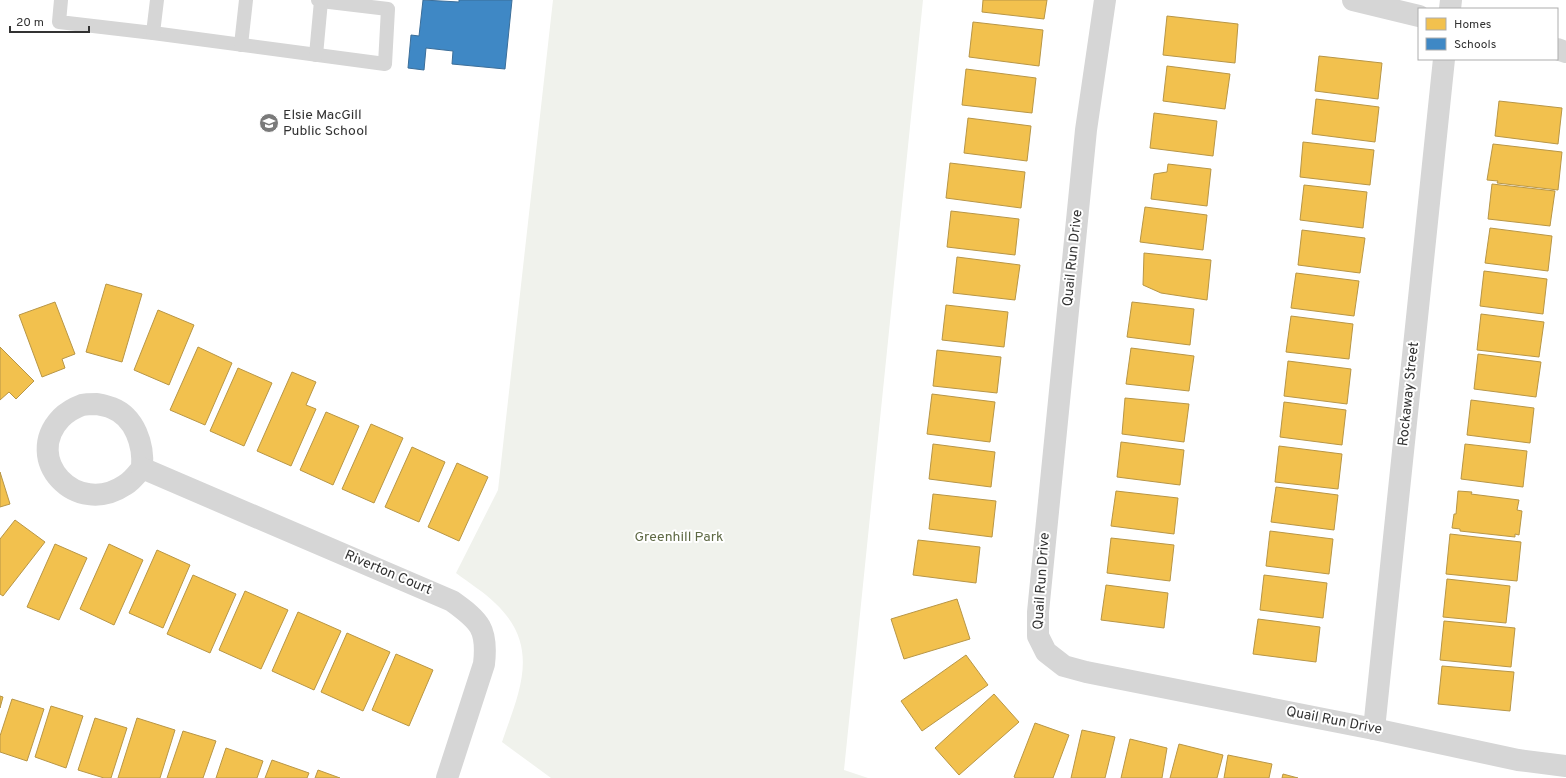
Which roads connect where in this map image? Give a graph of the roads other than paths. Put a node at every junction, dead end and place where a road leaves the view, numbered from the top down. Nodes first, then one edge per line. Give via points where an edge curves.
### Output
1 (61, 0) edge
2 (157, 0) edge
3 (246, 0) edge
4 (318, 0) edge
5 (321, 0) edge
6 (1105, 0) edge
7 (1353, 0) edge
8 (1418, 16) edge
9 (153, 33) junction
10 (241, 45) junction
11 (316, 55) junction
12 (1444, 60) edge
13 (142, 468) junction
14 (1374, 728) junction
15 (1566, 766) edge
16 (447, 778) edge

1 - 9 lane via 59,22
2 - 9 lane
3 - 10 lane
4 - 5 lane
5 - 11 lane
5 - 11 lane via 388,9 385,64
6 - 14 street, Quail Run Drive via 1086,130 1038,612 1038,636 1046,652 1064,666
7 - 8 street
9 - 10 lane
10 - 11 lane
12 - 14 street, Rockaway Street
13 - 13 street via 143,456 134,428 125,416 112,408 97,404 82,406 68,412 57,423 50,437 48,451 51,466 69,489 83,494 98,496 112,492 126,485
13 - 16 street, Riverton Court via 452,601 472,615 482,630 486,647 484,664
14 - 15 street, Quail Run Drive via 1518,760

